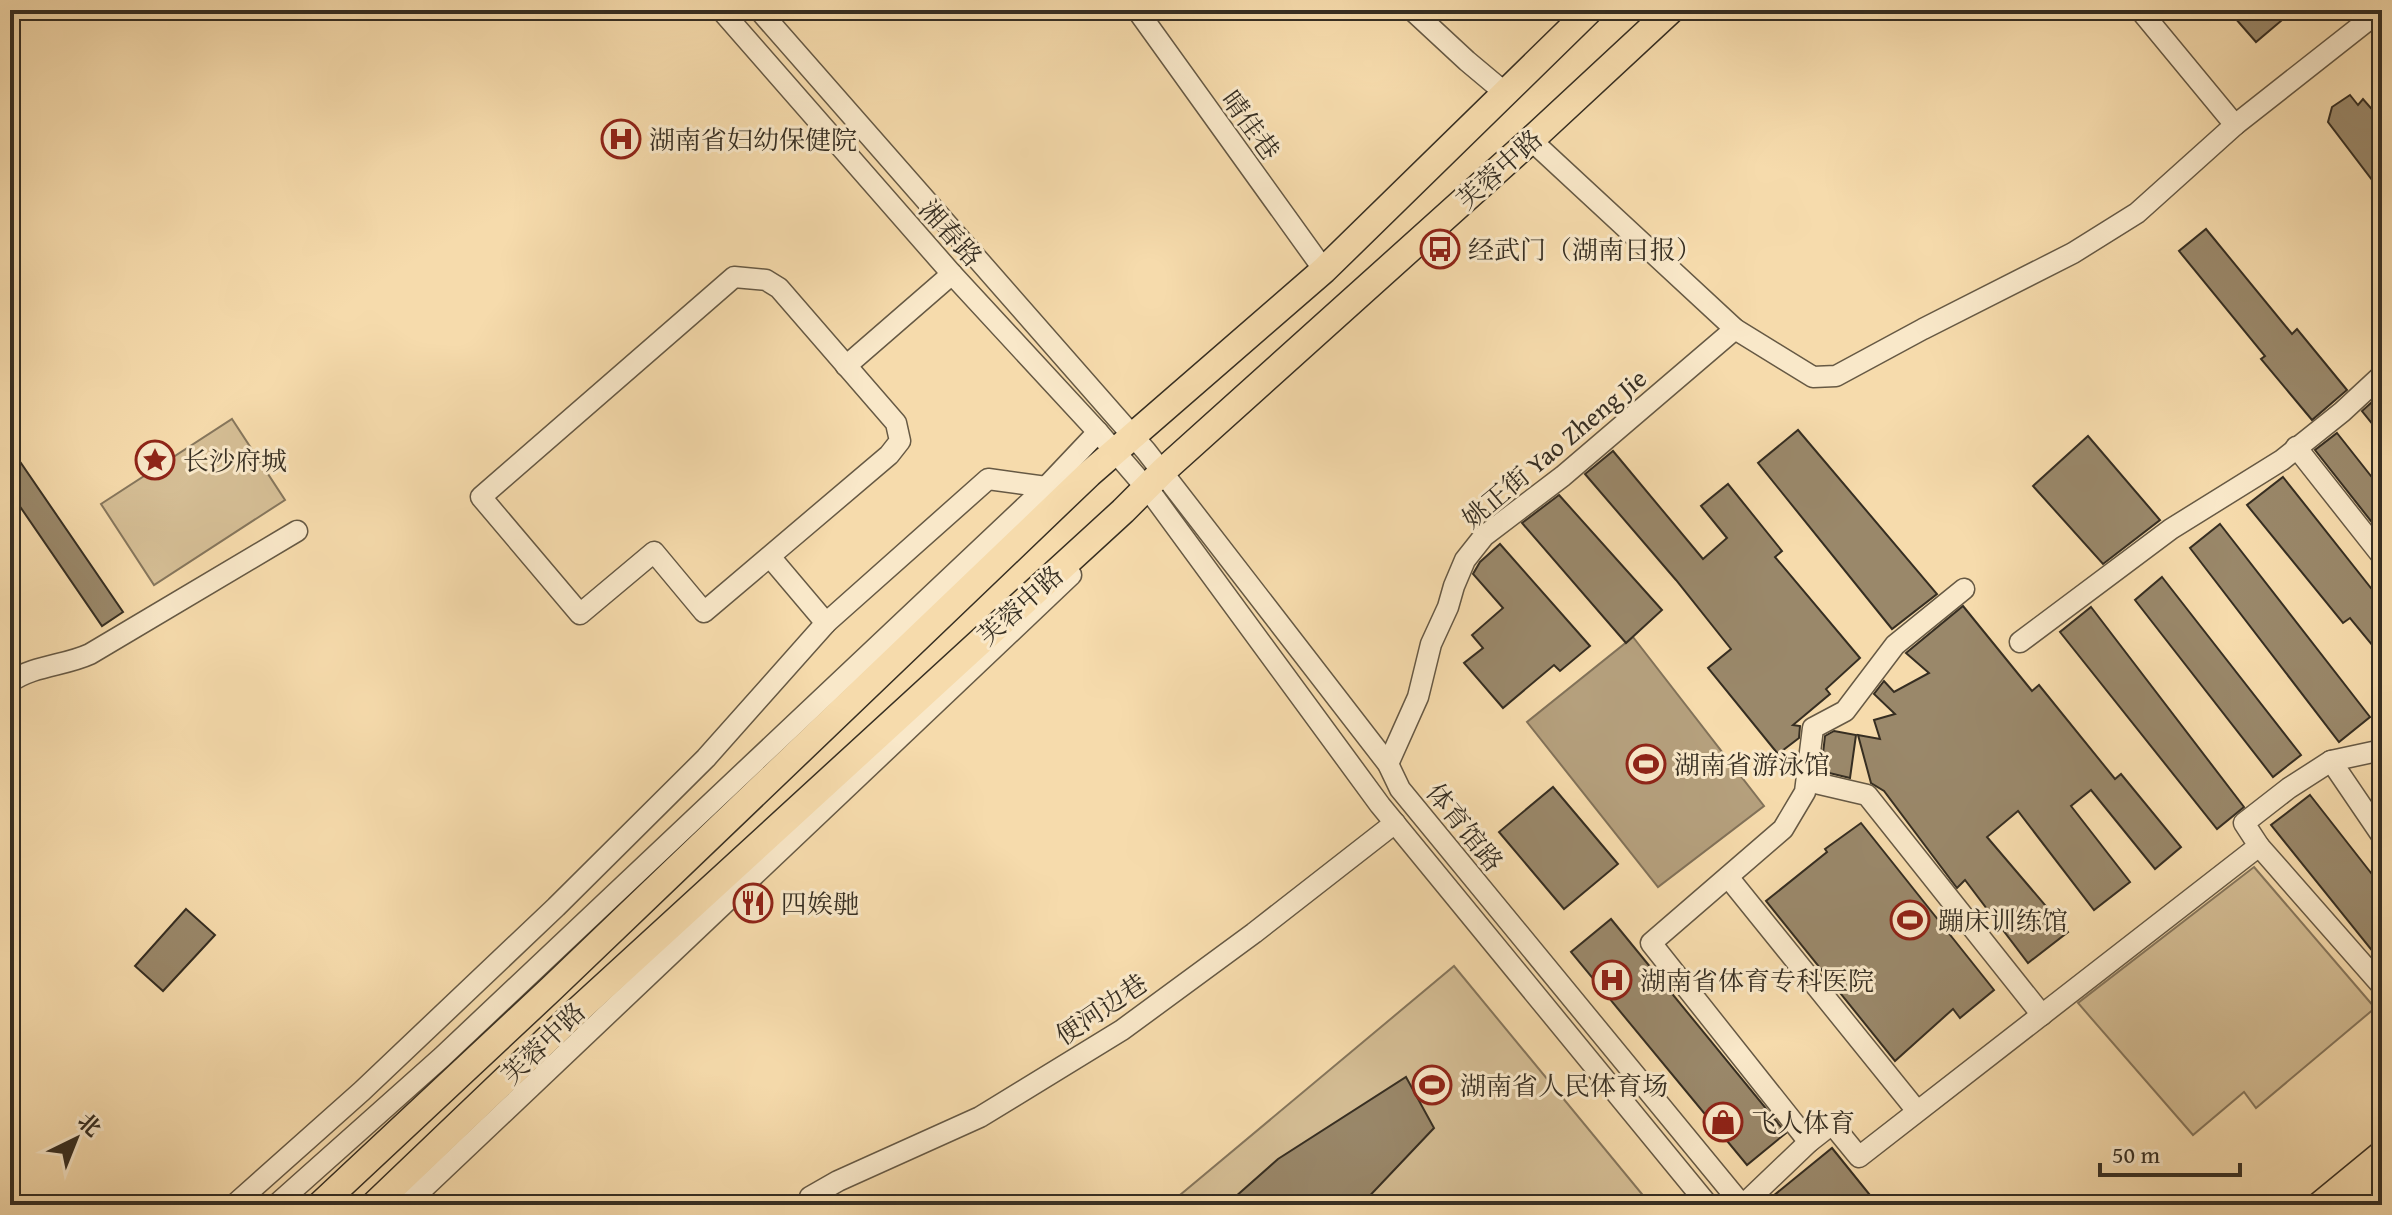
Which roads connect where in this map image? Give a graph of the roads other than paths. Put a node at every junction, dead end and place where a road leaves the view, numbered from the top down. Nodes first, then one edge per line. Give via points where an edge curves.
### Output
1 (721, 10) edge
2 (759, 10) edge
3 (1137, 10) edge
4 (1412, 10) edge
5 (1590, 10) edge
6 (1671, 10) edge
7 (2140, 10) edge
8 (2381, 10) edge
9 (1504, 92) junction
10 (2235, 125) junction
11 (1531, 140) junction
12 (1324, 270) junction
13 (952, 274) junction
14 (1735, 329) junction
15 (846, 366) junction
16 (2382, 375) edge
17 (1114, 440) junction
18 (2296, 447) junction
19 (1089, 474) junction
20 (1154, 485) junction
21 (1046, 487) junction
22 (297, 531) dead end
23 (2382, 556) edge
24 (771, 558) junction
25 (1964, 589) dead end
26 (826, 623) junction
27 (2020, 642) dead end
28 (10, 682) edge
29 (2382, 750) edge
30 (2331, 761) junction
31 (1388, 764) junction
32 (1807, 781) junction
33 (1395, 823) junction
34 (2382, 836) edge
35 (2259, 846) junction
36 (1728, 877) junction
37 (2382, 986) edge
38 (2042, 1015) junction
39 (1917, 1111) junction
40 (1809, 1142) junction
41 (2382, 1154) edge
42 (2382, 1180) edge
43 (810, 1197) dead end
44 (234, 1205) edge
45 (276, 1205) edge
46 (320, 1205) edge
47 (374, 1205) edge
48 (406, 1205) edge
49 (1708, 1205) edge
50 (1742, 1205) edge
51 (2320, 1205) edge
52 (2351, 1205) edge

1 - 13 street, 湘春路
2 - 17 street, 湘春路
3 - 12 street, 晴佳巷
4 - 9 street
5 - 9 main road, 芙蓉中路
6 - 11 main road, 芙蓉中路
7 - 10 street
8 - 10 street
9 - 12 main road, 芙蓉中路
10 - 14 street via 2137,213 2073,253 1836,376 1813,377
11 - 14 street
11 - 20 main road, 芙蓉中路
12 - 17 main road, 芙蓉中路
13 - 15 street
13 - 17 street, 湘春路
14 - 31 street, 姚正街 Yao Zheng Jie via 1484,536 1454,586 1418,697
15 - 24 street via 896,423 900,441
15 - 24 street via 779,288 766,280 734,277 481,497 580,614 654,552 704,612
16 - 18 street
17 - 19 main road, 芙蓉中路
17 - 20 street, 湘春路
17 - 21 street
18 - 23 street
18 - 27 street via 2171,529
19 - 21 main road
19 - 46 main road, 芙蓉中路
20 - 31 street, 体育馆路
20 - 33 street, 体育馆路
20 - 47 main road, 芙蓉中路 via 576,1012
20 - 48 street, 芙蓉中路
21 - 26 street via 988,479
21 - 45 street via 453,1046
22 - 28 street via 90,654
24 - 26 street
25 - 32 street via 1895,645 1845,711 1813,728
26 - 44 street via 706,758 577,886
29 - 30 street
30 - 34 street
30 - 35 street via 2244,823
31 - 50 street, 体育馆路 via 1408,798
32 - 36 street via 1783,829
32 - 38 street via 1867,795
33 - 43 street, 便河边巷 via 1122,1030 980,1117
33 - 49 street, 体育馆路
35 - 37 street
35 - 38 street
36 - 39 street
36 - 40 street via 1651,943
38 - 39 street
39 - 40 street via 1859,1157 1832,1124
40 - 50 street
41 - 51 main road
42 - 52 main road

